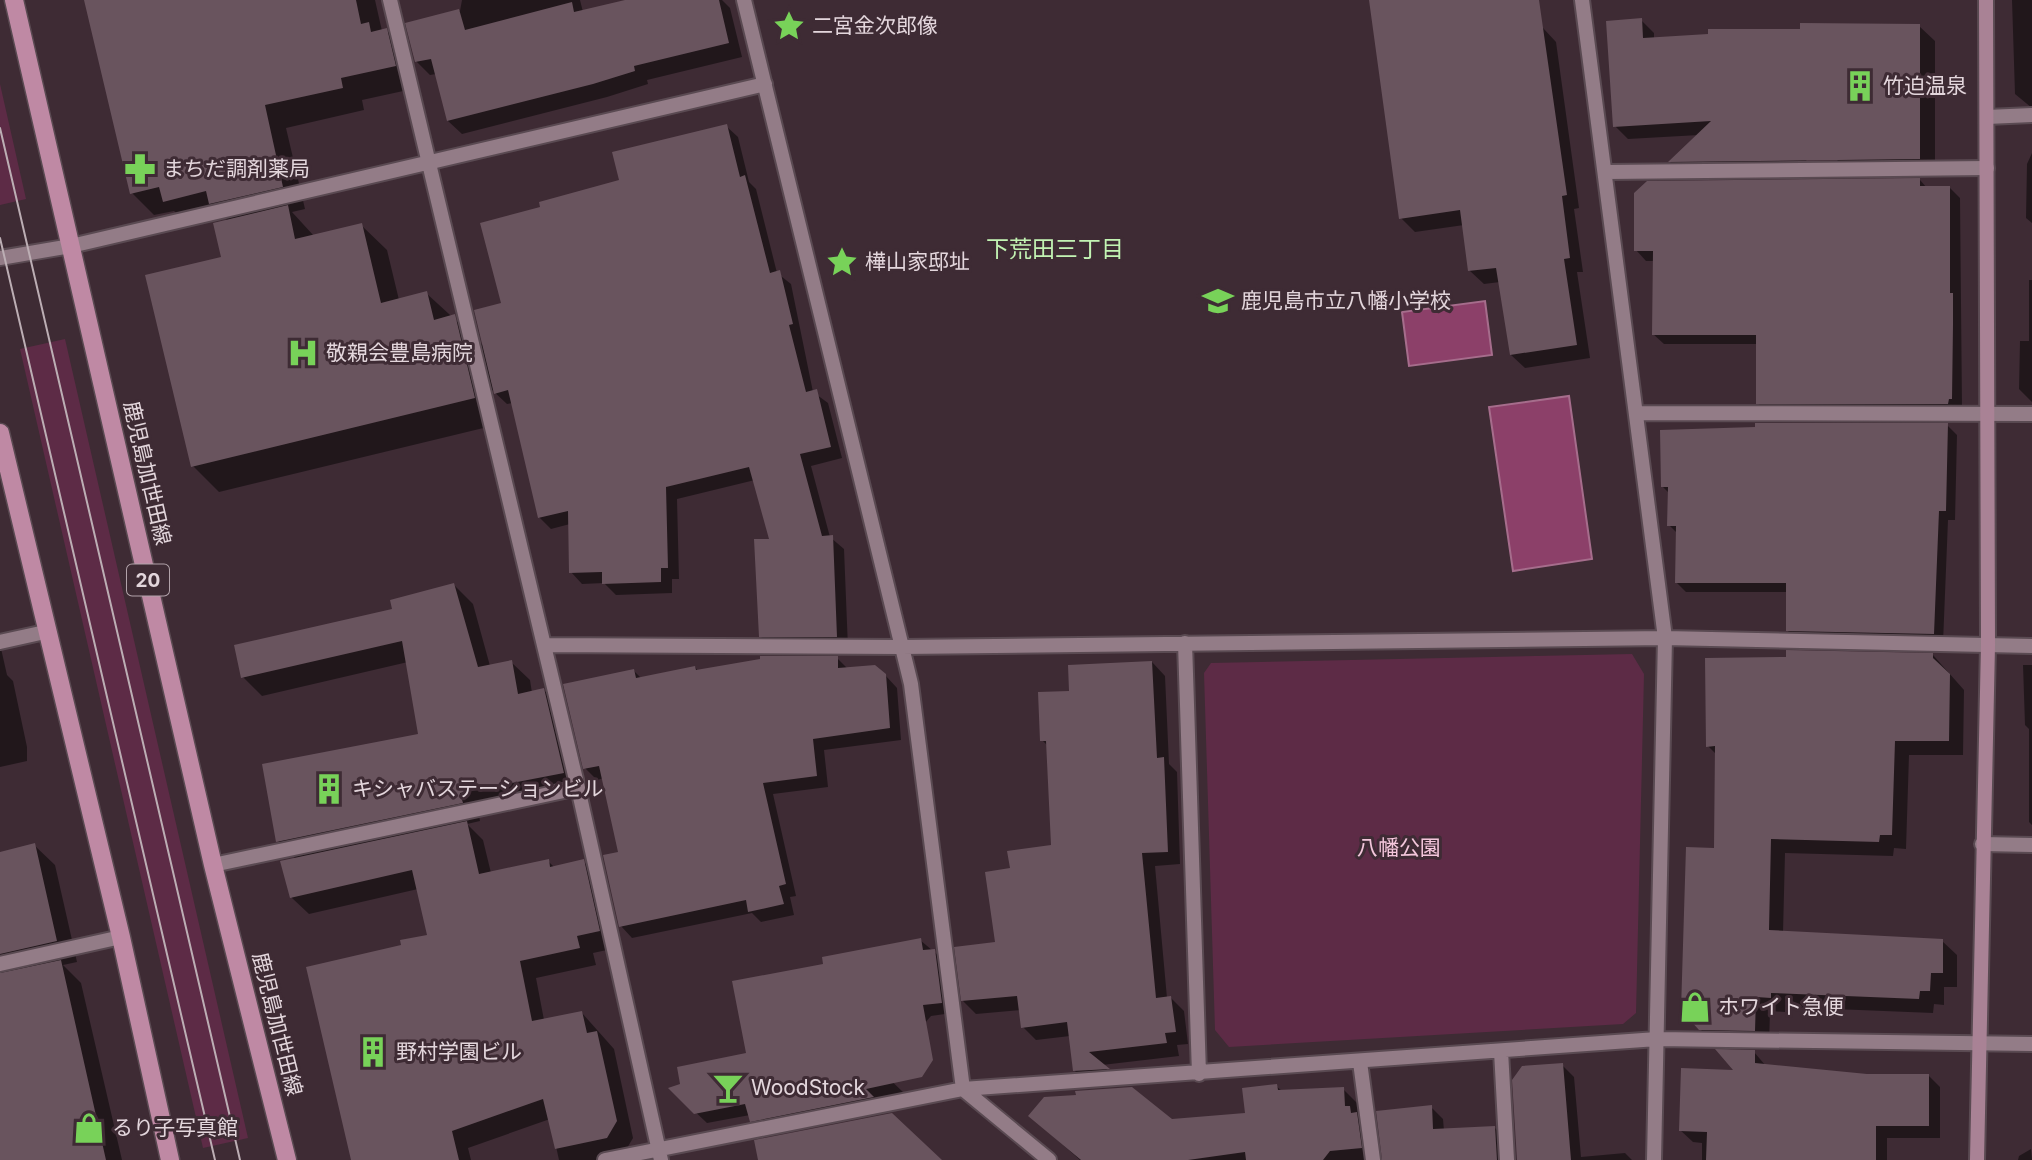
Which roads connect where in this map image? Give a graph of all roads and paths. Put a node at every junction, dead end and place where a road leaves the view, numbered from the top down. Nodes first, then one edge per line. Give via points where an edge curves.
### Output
1 (14, 0) edge
2 (390, 0) edge
3 (744, 0) edge
4 (1583, 0) edge
5 (1986, 0) edge
6 (765, 84) junction
7 (2032, 115) edge
8 (1987, 117) junction
9 (429, 163) junction
10 (1987, 168) junction
11 (1607, 172) junction
12 (71, 246) junction
13 (0, 258) edge
14 (1636, 413) junction
15 (2032, 414) edge
16 (1988, 415) junction
17 (0, 433) edge
18 (46, 632) junction
19 (1665, 638) junction
20 (0, 642) edge
21 (1185, 643) junction
22 (544, 645) junction
23 (1987, 645) junction
24 (2032, 646) edge
25 (902, 647) junction
26 (578, 788) junction
27 (1982, 844) junction
28 (2032, 845) edge
29 (214, 864) junction
30 (121, 937) junction
31 (0, 964) edge
32 (1657, 1039) junction
33 (2032, 1044) edge
34 (1978, 1046) junction
35 (1501, 1051) junction
36 (1360, 1062) junction
37 (1199, 1074) junction
38 (963, 1089) junction
39 (660, 1154) edge
40 (170, 1160) edge
41 (287, 1160) edge
42 (605, 1160) edge
43 (1049, 1160) edge
44 (1373, 1160) edge
45 (1507, 1160) edge
46 (1654, 1160) edge
47 (1977, 1160) edge

1 - 12 main road, 鹿児島加世田線 / 20
2 - 9 street
3 - 6 street
4 - 11 street
5 - 8 street
6 - 9 street
6 - 25 street
7 - 8 street
8 - 10 street
9 - 12 street
9 - 22 street
10 - 11 street
10 - 16 street
11 - 14 street
12 - 13 street
12 - 29 main road, 鹿児島加世田線 / 20
14 - 16 street
14 - 19 street
15 - 16 street
16 - 23 street
17 - 18 main road
18 - 20 street
18 - 30 main road
19 - 21 street
19 - 23 street
19 - 32 street
21 - 25 street
21 - 37 street
22 - 25 street
22 - 26 street
23 - 24 street
23 - 27 street
25 - 38 street via 911,684
26 - 29 street
26 - 39 street
27 - 28 street
27 - 34 street
29 - 41 main road, 鹿児島加世田線 / 20
30 - 31 street
30 - 40 main road
32 - 34 street
32 - 35 street
32 - 46 street
33 - 34 street
34 - 47 street
35 - 36 street
35 - 45 street
36 - 37 street
36 - 44 street
37 - 38 street
38 - 39 street
38 - 43 street
39 - 42 street

